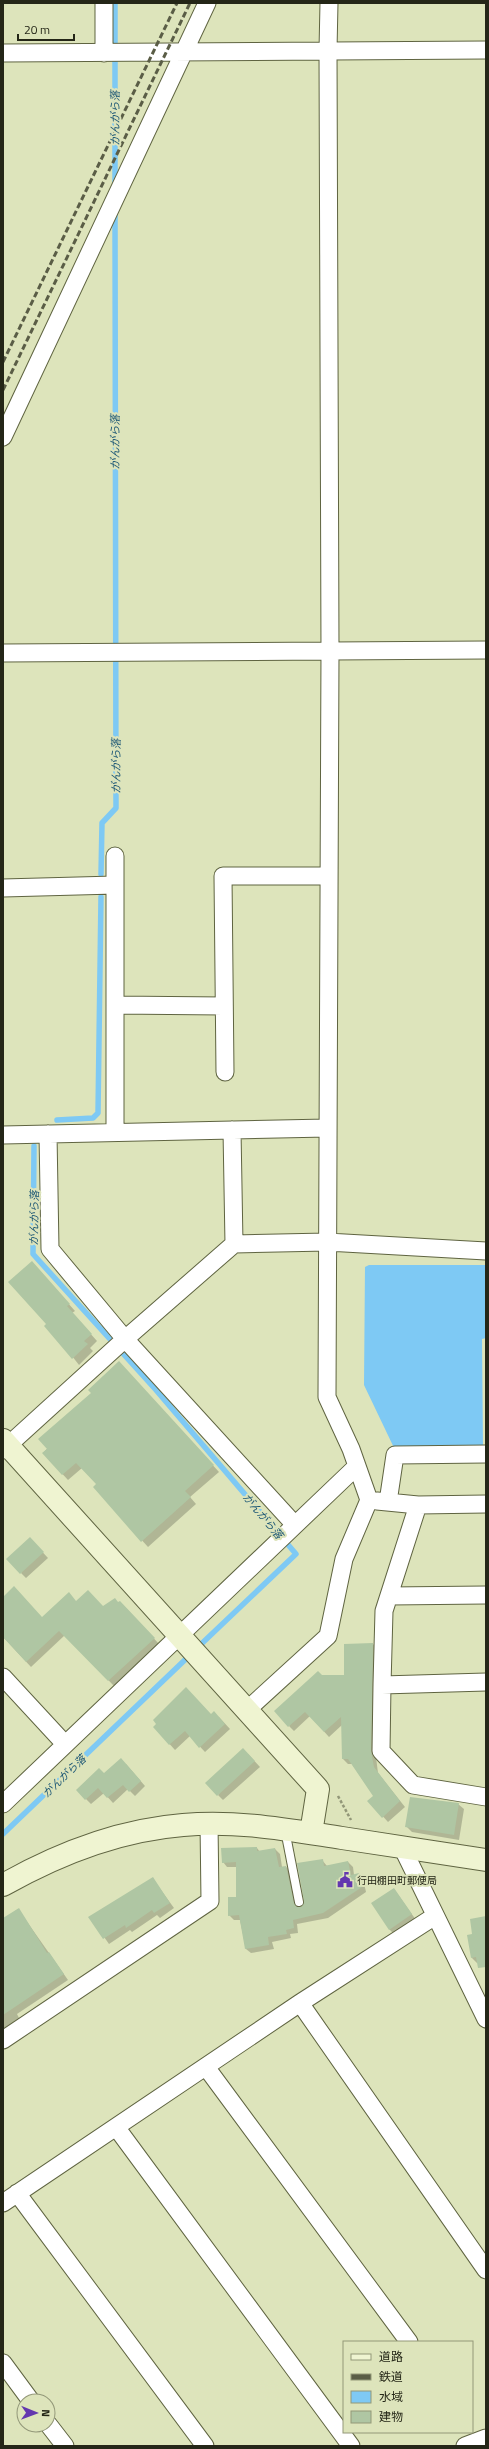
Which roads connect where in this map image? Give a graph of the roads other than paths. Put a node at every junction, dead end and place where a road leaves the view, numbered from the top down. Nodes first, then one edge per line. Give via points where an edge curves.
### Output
1 (104, 3) edge
2 (207, 3) edge
3 (329, 3) edge
4 (328, 50) junction
5 (486, 50) edge
6 (184, 51) junction
7 (3, 53) edge
8 (104, 53) junction
9 (3, 437) edge
10 (486, 650) edge
11 (330, 651) junction
12 (3, 653) edge
13 (115, 856) dead end
14 (328, 876) junction
15 (115, 885) junction
16 (3, 888) edge
17 (115, 1005) junction
18 (224, 1006) junction
19 (225, 1072) dead end
20 (327, 1128) junction
21 (232, 1130) junction
22 (114, 1132) junction
23 (48, 1134) junction
24 (3, 1135) edge
25 (327, 1242) junction
26 (234, 1244) junction
27 (486, 1251) edge
28 (125, 1339) junction
29 (5, 1445) edge
30 (486, 1454) edge
31 (356, 1467) junction
32 (369, 1500) junction
33 (388, 1502) junction
34 (486, 1504) edge
35 (418, 1506) junction
36 (295, 1525) junction
37 (486, 1595) edge
38 (389, 1596) junction
39 (188, 1645) junction
40 (3, 1677) edge
41 (486, 1682) edge
42 (382, 1685) junction
43 (247, 1710) junction
44 (64, 1743) junction
45 (486, 1797) edge
46 (3, 1804) edge
47 (209, 1823) junction
48 (297, 1831) junction
49 (402, 1847) junction
50 (486, 1860) edge
51 (3, 1885) edge
52 (299, 1902) dead end
53 (435, 1916) junction
54 (482, 2001) edge
55 (300, 2003) junction
56 (486, 2019) edge
57 (3, 2040) edge
58 (206, 2067) junction
59 (116, 2127) junction
60 (17, 2193) junction
61 (3, 2203) edge
62 (486, 2270) edge
63 (408, 2341) edge
64 (3, 2363) edge
65 (25, 2393) edge
66 (55, 2433) edge
67 (480, 2435) edge
68 (65, 2446) edge
69 (205, 2446) edge
70 (351, 2446) edge
71 (465, 2446) edge

1 - 8 street
2 - 6 street
3 - 4 street
4 - 5 street
4 - 6 street
4 - 11 street
6 - 8 street
6 - 9 street
7 - 8 street
10 - 11 street
11 - 12 street
11 - 14 street
13 - 15 street
14 - 18 street via 223,876
14 - 20 street
15 - 16 street
15 - 17 street
17 - 18 street
17 - 22 street
18 - 19 street
20 - 21 street
20 - 25 street
21 - 22 street
21 - 26 street
22 - 23 street
23 - 24 street
23 - 28 street via 50,1249
25 - 26 street
25 - 27 street
25 - 31 street via 327,1397 351,1449
26 - 28 street
28 - 29 street
28 - 36 street
29 - 39 street
30 - 33 street via 395,1455
31 - 32 street
31 - 36 street
32 - 33 street
32 - 43 street via 344,1559 328,1636
33 - 35 street
34 - 35 street
35 - 38 street
36 - 39 street
37 - 38 street
38 - 42 street via 384,1611
39 - 43 street
39 - 44 street
40 - 44 street
41 - 42 street
42 - 45 street via 382,1751 413,1785
43 - 48 street via 318,1789
44 - 46 street
47 - 48 street via 252,1824
47 - 51 street via 181,1825 111,1838 44,1862
47 - 57 street via 210,1901
48 - 49 street
48 - 52 lane
49 - 50 street
49 - 53 street
53 - 54 street
53 - 55 street
54 - 56 street
55 - 58 street
55 - 62 street
58 - 59 street
58 - 63 street
59 - 60 street
59 - 70 street
60 - 61 street
60 - 69 street
64 - 65 street
66 - 68 street
67 - 71 street

